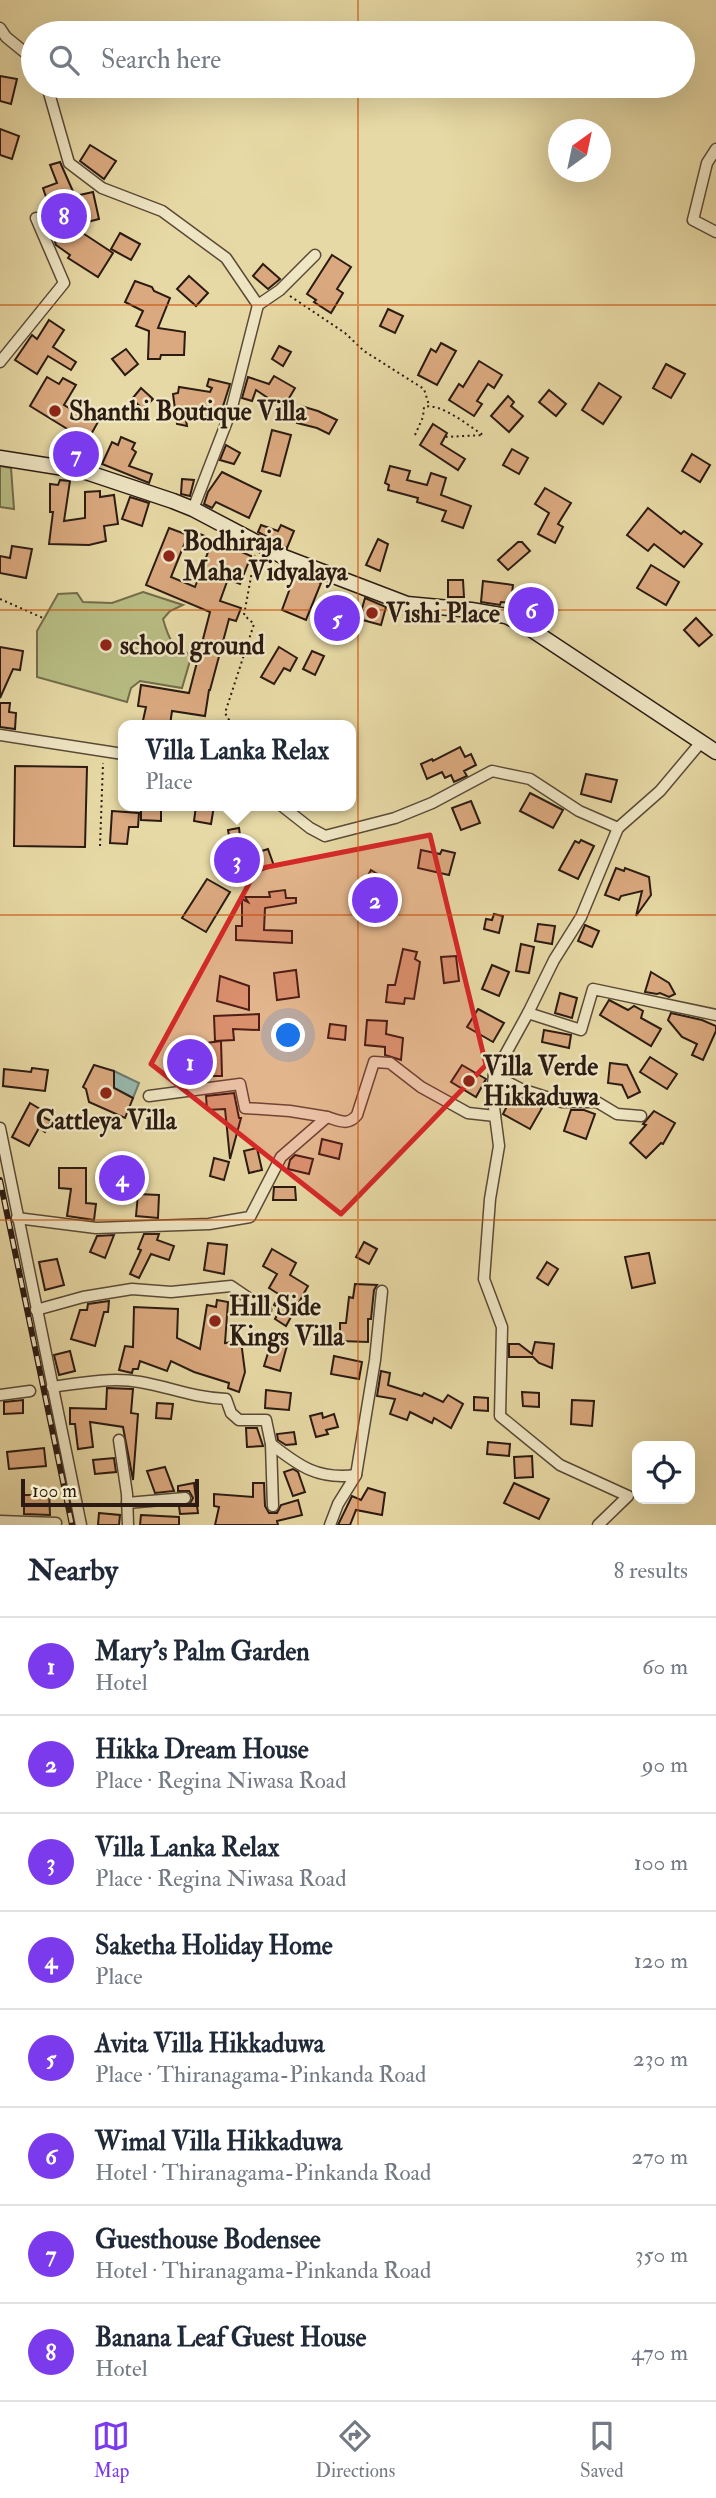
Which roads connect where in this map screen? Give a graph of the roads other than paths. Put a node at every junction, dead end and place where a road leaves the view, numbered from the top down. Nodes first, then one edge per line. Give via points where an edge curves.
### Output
1 (0, 28) edge
2 (21, 49) edge
3 (50, 98) edge
4 (716, 149) edge
5 (36, 218) dead end
6 (716, 232) edge
7 (316, 255) dead end
8 (258, 304) junction
9 (0, 362) edge
10 (0, 458) edge
11 (193, 509) junction
12 (0, 735) edge
13 (702, 741) junction
14 (716, 752) edge
15 (118, 753) edge
16 (288, 811) edge
17 (618, 828) junction
18 (528, 1013) junction
19 (716, 1015) edge
20 (494, 1075) junction
21 (149, 1096) dead end
22 (641, 1115) dead end
23 (495, 1116) junction
24 (327, 1118) junction
25 (0, 1129) edge
26 (18, 1219) junction
27 (382, 1291) dead end
28 (36, 1310) junction
29 (266, 1310) dead end
30 (52, 1387) junction
31 (30, 1391) dead end
32 (0, 1395) edge
33 (119, 1440) dead end
34 (271, 1444) junction
35 (356, 1475) junction
36 (185, 1498) dead end
37 (127, 1503) junction
38 (273, 1506) dead end
39 (0, 1521) edge
40 (56, 1523) dead end
41 (81, 1525) edge
42 (128, 1525) edge
43 (330, 1525) edge
44 (598, 1525) edge

1 - 2 street
3 - 8 street via 69,163 102,188 162,211 226,258
4 - 6 street via 707,163 693,220
5 - 9 street via 64,284
7 - 8 street via 281,290
8 - 11 street via 231,411
10 - 11 street via 83,471
11 - 13 street via 284,557 407,604 506,616
12 - 15 street
13 - 14 street
13 - 17 street via 660,792
16 - 17 street via 325,836 395,818 492,771 530,779 579,811
17 - 18 street via 581,917
18 - 19 street via 581,1030 595,989
18 - 20 street
20 - 22 street via 562,1102 597,1102 617,1114
20 - 23 street
21 - 24 street via 240,1084 245,1108
23 - 24 street via 468,1113 390,1063 374,1062 352,1121
23 - 44 street via 499,1146 484,1279 502,1327 500,1416 560,1465 628,1496
24 - 26 street via 281,1157 250,1217 209,1224 96,1228
25 - 26 street
26 - 28 street
27 - 35 street
28 - 29 street via 132,1289 171,1293 231,1286
28 - 30 street
30 - 34 street via 93,1381 138,1382 201,1399 226,1399 239,1420 266,1420
30 - 41 street
31 - 32 street
33 - 37 street
34 - 35 street via 313,1472
34 - 38 street
35 - 43 street
36 - 37 street
37 - 42 street
39 - 40 street

